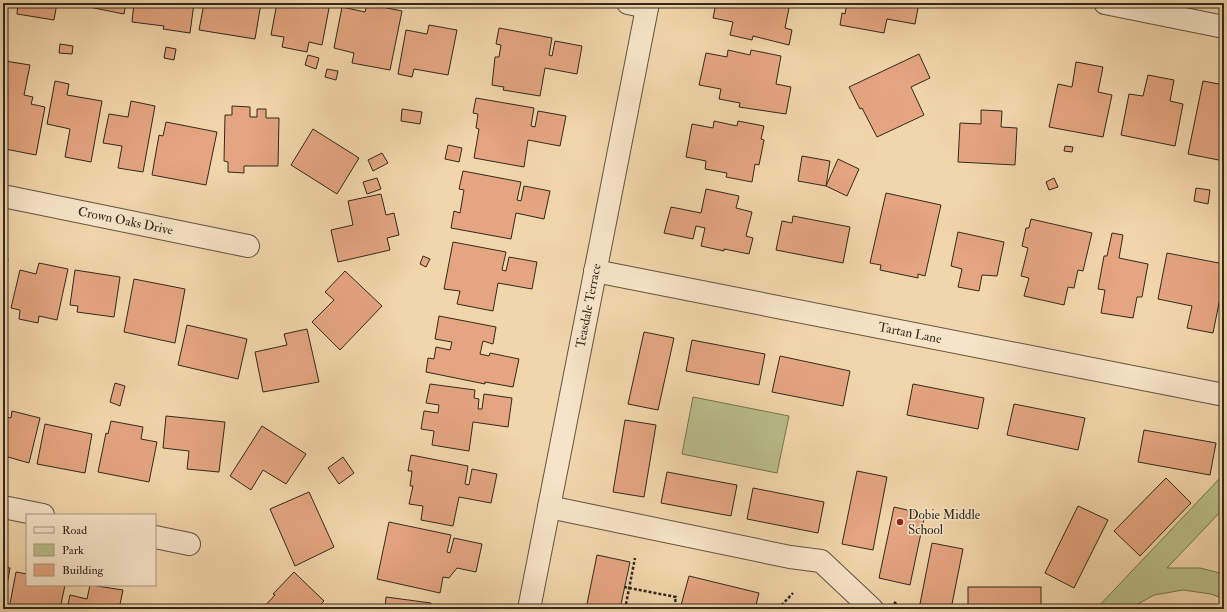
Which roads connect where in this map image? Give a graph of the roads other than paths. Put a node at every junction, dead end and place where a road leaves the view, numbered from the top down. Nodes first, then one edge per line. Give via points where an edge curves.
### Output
1 (1105, 3) edge
2 (641, 4) edge
3 (1224, 27) edge
4 (3, 196) edge
5 (248, 246) dead end
6 (595, 271) junction
7 (1224, 395) edge
8 (3, 507) edge
9 (549, 507) junction
10 (38, 514) edge
11 (156, 537) edge
12 (189, 544) dead end
13 (529, 609) edge
14 (872, 609) edge

1 - 3 street
2 - 6 street, Teasdale Terrace
4 - 5 street, Crown Oaks Drive
6 - 7 street, Tartan Lane
6 - 9 street, Teasdale Terrace
8 - 10 street
9 - 13 street, Teasdale Terrace
9 - 14 street via 790,558 821,561
11 - 12 street

